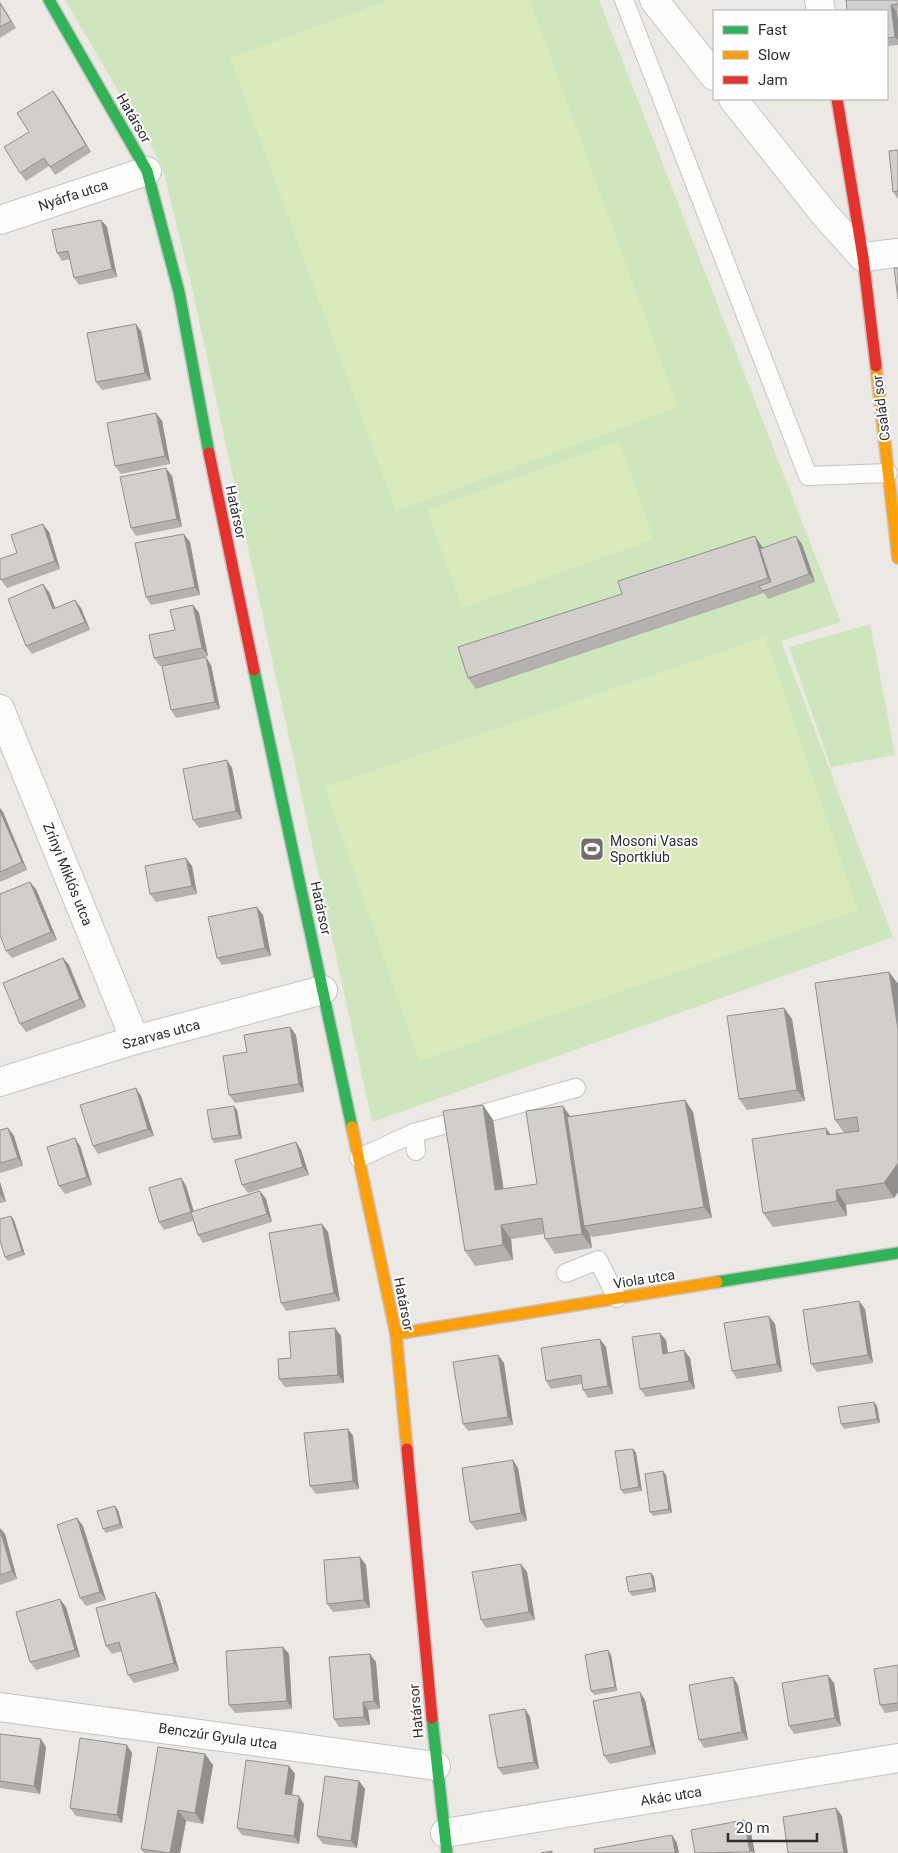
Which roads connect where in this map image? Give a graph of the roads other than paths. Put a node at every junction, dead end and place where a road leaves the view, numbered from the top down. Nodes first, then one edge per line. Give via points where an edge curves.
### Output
1 (49, 0) edge
2 (624, 0) edge
3 (654, 0) edge
4 (713, 75) edge
5 (733, 100) edge
6 (837, 100) edge
7 (147, 171) junction
8 (0, 220) edge
9 (898, 253) edge
10 (863, 257) junction
11 (888, 473) junction
12 (898, 558) edge
13 (0, 709) edge
14 (323, 990) junction
15 (135, 1040) junction
16 (0, 1082) edge
17 (576, 1088) dead end
18 (414, 1133) junction
19 (416, 1151) dead end
20 (359, 1158) junction
21 (898, 1253) edge
22 (566, 1273) dead end
23 (617, 1298) junction
24 (396, 1334) junction
25 (0, 1707) edge
26 (898, 1758) edge
27 (436, 1766) junction
28 (446, 1843) edge

1 - 7 street, Határsor
2 - 11 lane via 808,476
3 - 4 street
5 - 10 street via 824,215
6 - 10 street, Család sor
7 - 8 street, Nyárfa utca
7 - 14 street, Határsor via 179,292 218,503
9 - 10 street
10 - 11 street, Család sor
11 - 12 street, Család sor
13 - 15 street, Zrínyi Miklós utca
14 - 15 street, Szarvas utca
14 - 20 street, Határsor
15 - 16 street, Szarvas utca
17 - 18 lane
18 - 19 lane
18 - 20 lane
20 - 24 street, Határsor
21 - 23 street, Viola utca
22 - 23 lane via 598,1260
23 - 24 street, Viola utca
24 - 27 street, Határsor
25 - 27 street, Benczúr Gyula utca
26 - 28 street, Akác utca
27 - 28 street, Határsor

